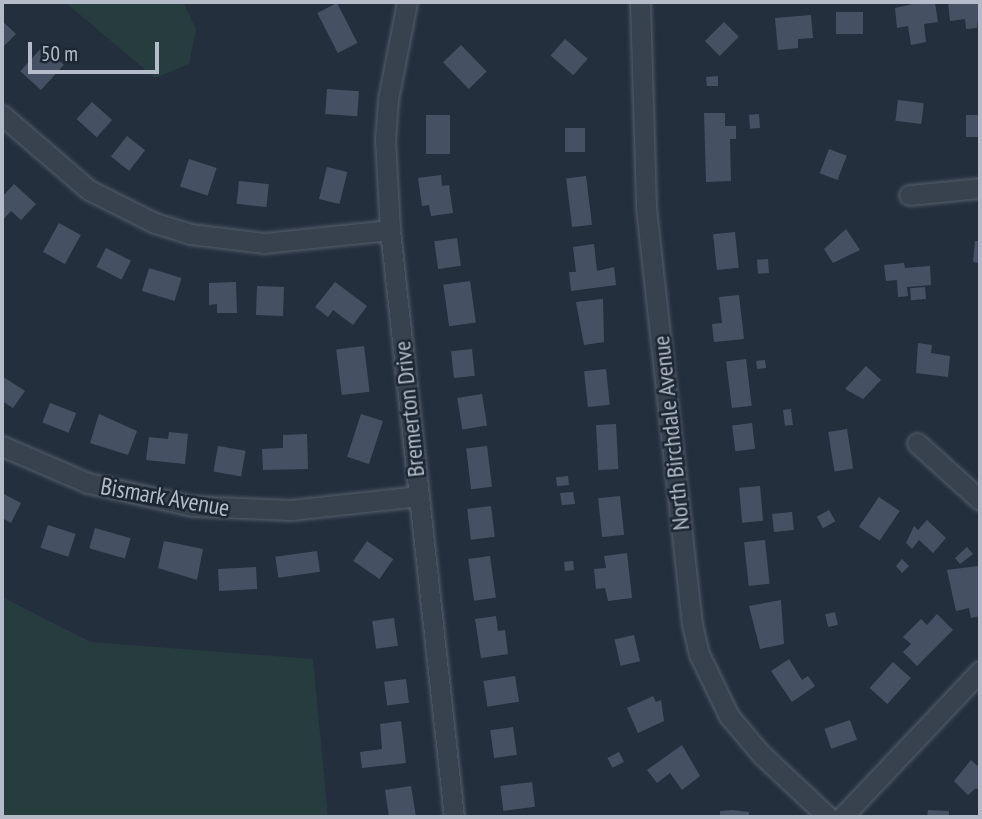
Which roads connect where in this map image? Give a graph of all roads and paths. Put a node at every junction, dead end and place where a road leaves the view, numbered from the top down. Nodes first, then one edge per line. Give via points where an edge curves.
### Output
1 (407, 2) edge
2 (639, 2) edge
3 (2, 115) edge
4 (980, 187) edge
5 (909, 195) dead end
6 (390, 230) junction
7 (917, 443) dead end
8 (2, 446) edge
9 (419, 496) junction
10 (980, 500) edge
11 (980, 671) edge
12 (454, 817) edge
13 (828, 817) edge
14 (842, 817) edge

1 - 6 street, Bremerton Drive via 395,50 385,140
2 - 13 street, North Birchdale Avenue via 646,208 692,624 709,678 729,716 761,754
3 - 6 street via 89,190 178,230 264,243
4 - 5 street
6 - 9 street, Bremerton Drive
7 - 10 street
8 - 9 street, Bismark Avenue via 88,484 193,506 291,510
9 - 12 street, Bremerton Drive
11 - 14 street

